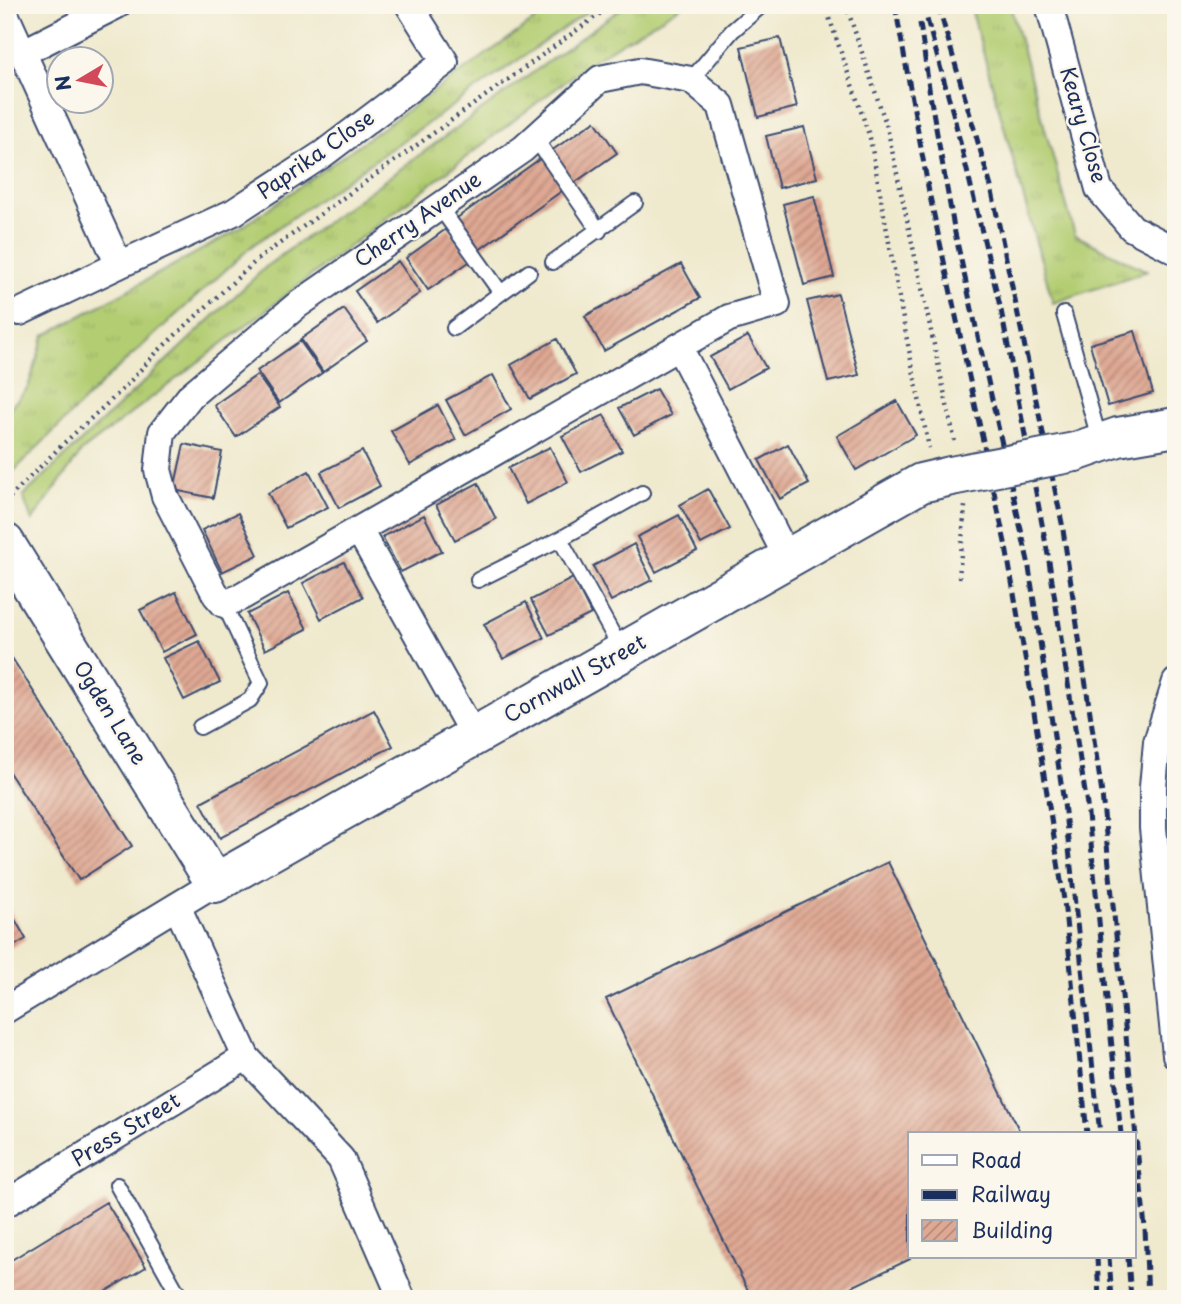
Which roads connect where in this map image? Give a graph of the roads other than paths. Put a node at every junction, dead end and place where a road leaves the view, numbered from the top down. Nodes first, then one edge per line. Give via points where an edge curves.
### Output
1 (117, 5) edge
2 (408, 5) edge
3 (762, 5) edge
4 (1049, 5) edge
5 (5, 13) edge
6 (24, 52) junction
7 (691, 80) junction
8 (535, 138) junction
9 (635, 203) dead end
10 (439, 206) junction
11 (599, 231) junction
12 (1176, 251) edge
13 (554, 262) dead end
14 (119, 265) junction
15 (529, 272) dead end
16 (501, 293) junction
17 (20, 312) dead end
18 (1064, 314) dead end
19 (454, 328) dead end
20 (680, 346) junction
21 (1176, 427) edge
22 (1088, 447) junction
23 (642, 493) dead end
24 (359, 530) junction
25 (560, 540) junction
26 (5, 543) edge
27 (788, 559) junction
28 (478, 580) dead end
29 (224, 604) junction
30 (623, 652) junction
31 (1176, 682) edge
32 (200, 727) dead end
33 (474, 736) junction
34 (215, 883) junction
35 (177, 906) junction
36 (5, 1010) edge
37 (1176, 1054) edge
38 (246, 1057) junction
39 (117, 1185) dead end
40 (5, 1204) edge
41 (181, 1299) edge
42 (402, 1299) edge

1 - 6 street
2 - 14 street, Paprika Close via 445,62 323,154 234,212
3 - 7 lane via 732,31
4 - 12 street, Keary Close via 1099,189 1132,228
5 - 6 street
6 - 14 street
7 - 8 street, Cherry Avenue via 640,71 600,79
7 - 20 street, Cherry Avenue via 721,105 777,304 729,318
8 - 10 street, Cherry Avenue
8 - 11 lane
9 - 11 lane
10 - 16 lane
10 - 29 street, Cherry Avenue via 296,306 191,395 162,432 158,470 165,495
11 - 13 lane
14 - 17 street, Paprika Close
15 - 16 lane
16 - 19 lane
18 - 22 lane
20 - 24 street, Cherry Avenue
20 - 27 street
21 - 22 street, Cornwall Street
22 - 27 street, Cornwall Street, bridge via 921,483
23 - 25 lane
24 - 29 street, Cherry Avenue
24 - 33 street
25 - 28 lane
25 - 30 lane
26 - 34 street, Ogden Lane
27 - 30 street, Cornwall Street
29 - 32 lane via 261,683 250,700
30 - 33 street, Cornwall Street
31 - 37 street via 1157,741 1153,828
33 - 34 street, Cornwall Street
34 - 35 street, Cornwall Street
35 - 36 street, Cornwall Street
35 - 38 street
38 - 40 street, Press Street
38 - 42 street via 341,1159
39 - 41 lane

